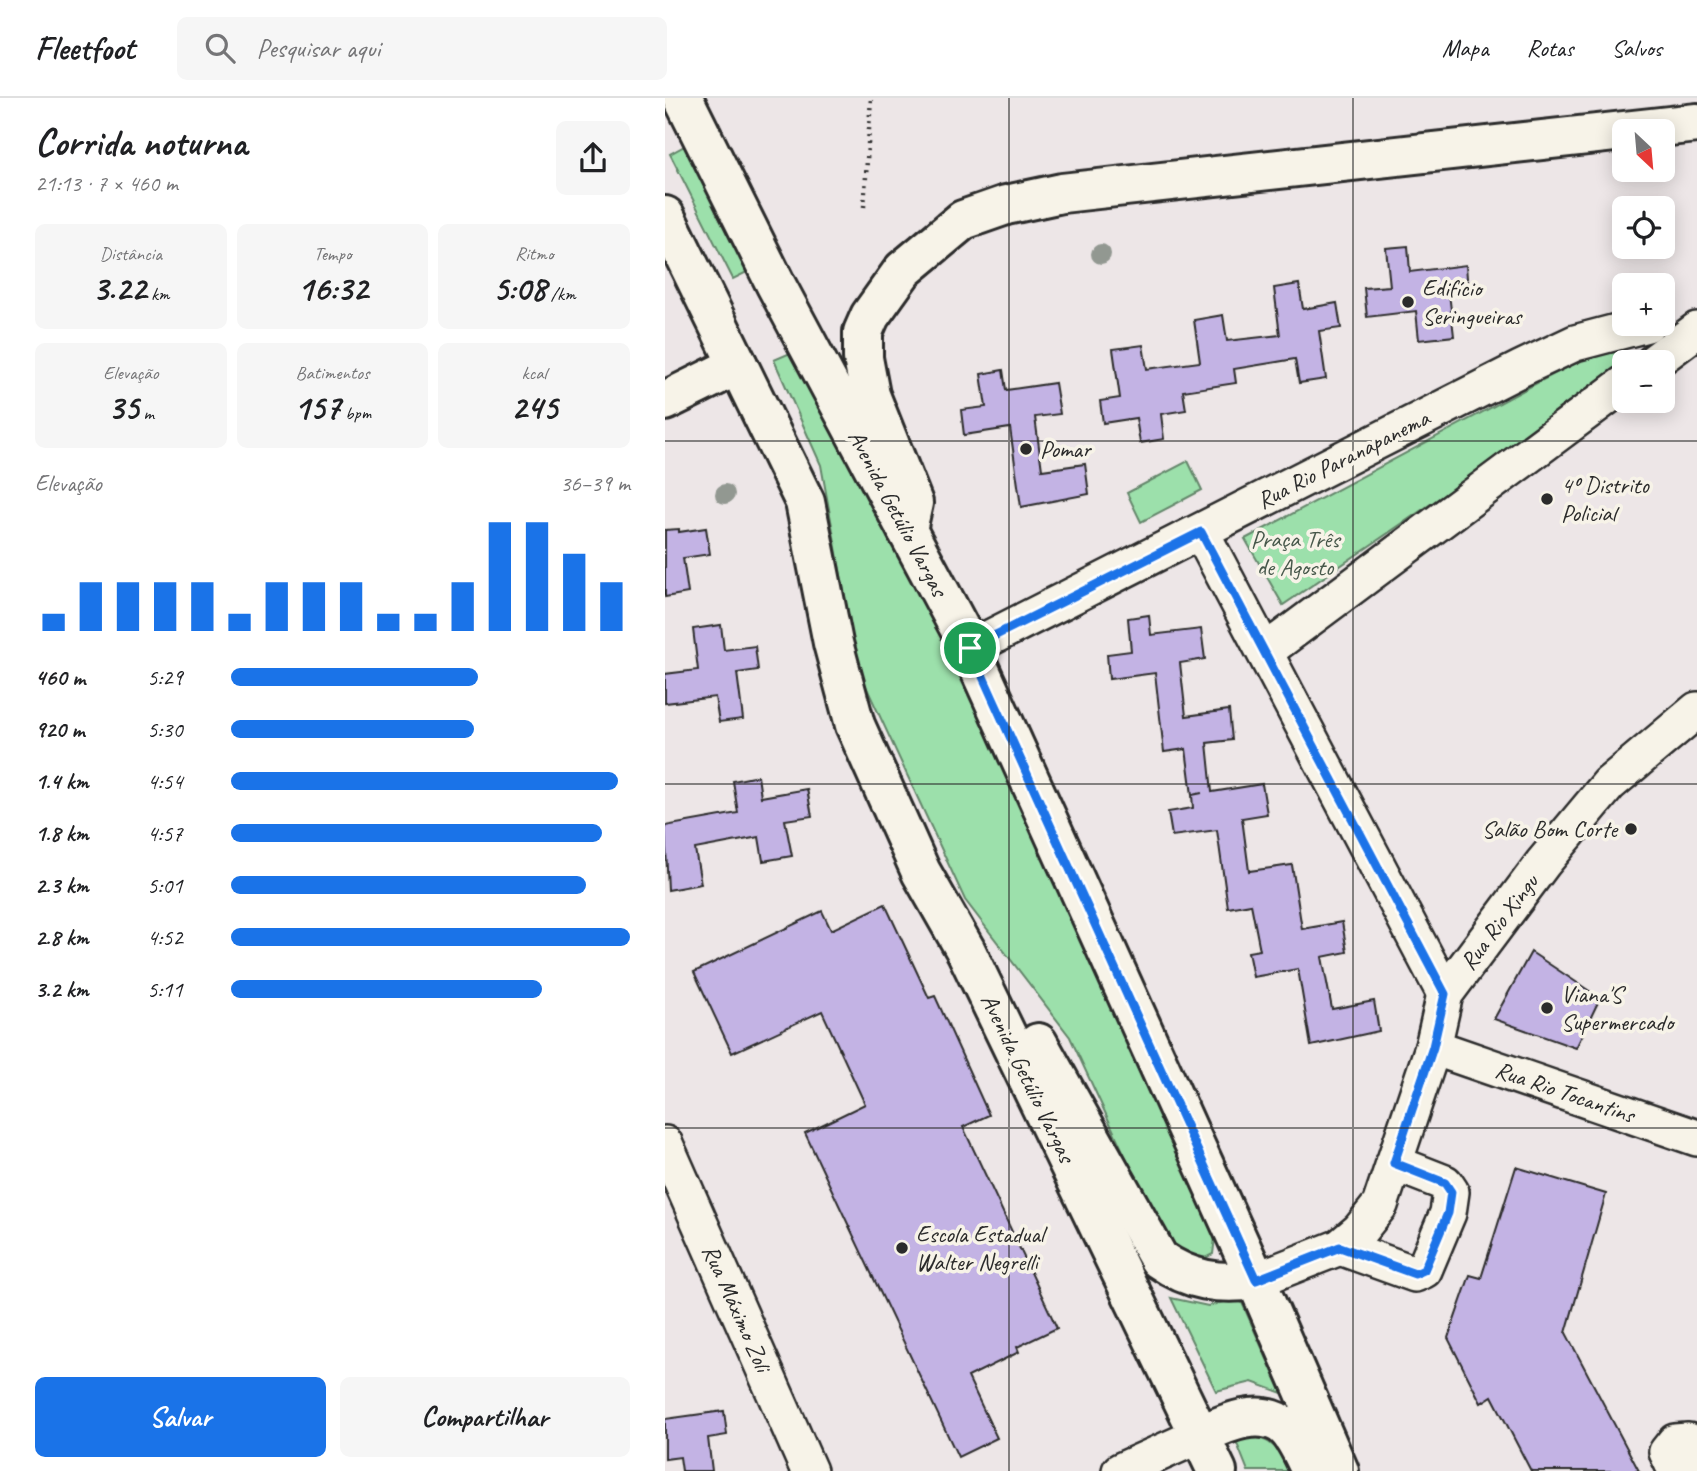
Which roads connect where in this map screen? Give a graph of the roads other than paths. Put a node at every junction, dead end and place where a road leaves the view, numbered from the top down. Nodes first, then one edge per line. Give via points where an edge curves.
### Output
1 (683, 98) edge
2 (1697, 123) edge
3 (665, 216) edge
4 (1697, 314) edge
5 (1675, 319) edge
6 (1697, 330) edge
7 (1612, 334) edge
8 (1670, 350) edge
9 (738, 365) junction
10 (1612, 393) edge
11 (665, 401) edge
12 (907, 530) junction
13 (1201, 532) junction
14 (970, 648) junction
15 (1266, 651) junction
16 (1697, 710) edge
17 (966, 951) junction
18 (1445, 994) junction
19 (1433, 1047) junction
20 (1697, 1138) edge
21 (665, 1144) edge
22 (1394, 1163) junction
23 (1340, 1247) junction
24 (1256, 1280) junction
25 (1200, 1435) junction
26 (1697, 1452) edge
27 (809, 1471) edge
28 (1121, 1471) edge
29 (1217, 1471) edge
30 (1311, 1471) edge
31 (1339, 1471) edge
32 (1676, 1471) edge

1 - 12 main road, Avenida Getúlio Vargas via 776,285
2 - 12 main road via 1062,192 963,220 896,278 863,332 870,395 913,503
3 - 9 main road, Avenida Getúlio Vargas
4 - 5 street
6 - 8 street
7 - 13 street, Rua Rio Paranapanema via 1565,348
9 - 11 main road
9 - 17 main road, Avenida Getúlio Vargas via 805,502 833,643 855,725 921,872
10 - 15 street
12 - 14 main road, Avenida Getúlio Vargas
13 - 14 street, Rua Rio Paranapanema
13 - 15 street
14 - 24 main road, Avenida Getúlio Vargas
15 - 18 street
16 - 18 street, Rua Rio Xingu via 1609,784
17 - 24 main road via 1007,989 1159,1259 1180,1274 1209,1282
17 - 25 main road, Avenida Getúlio Vargas
18 - 19 street, Rua Rio Xingu
19 - 20 street, Rua Rio Tocantins
19 - 22 street, Rua Rio Xingu
21 - 27 street, Rua Máximo Zoli
22 - 23 street, Rua Rio Xingu via 1380,1205
22 - 23 street via 1445,1183 1451,1192 1448,1213 1424,1270 1415,1274
23 - 24 street, Rua Rio Xingu
24 - 31 main road, Avenida Getúlio Vargas
25 - 28 street
25 - 29 main road, Avenida Getúlio Vargas
25 - 30 main road via 1253,1417 1280,1424
26 - 32 street via 1688,1441 1675,1443 1667,1452

